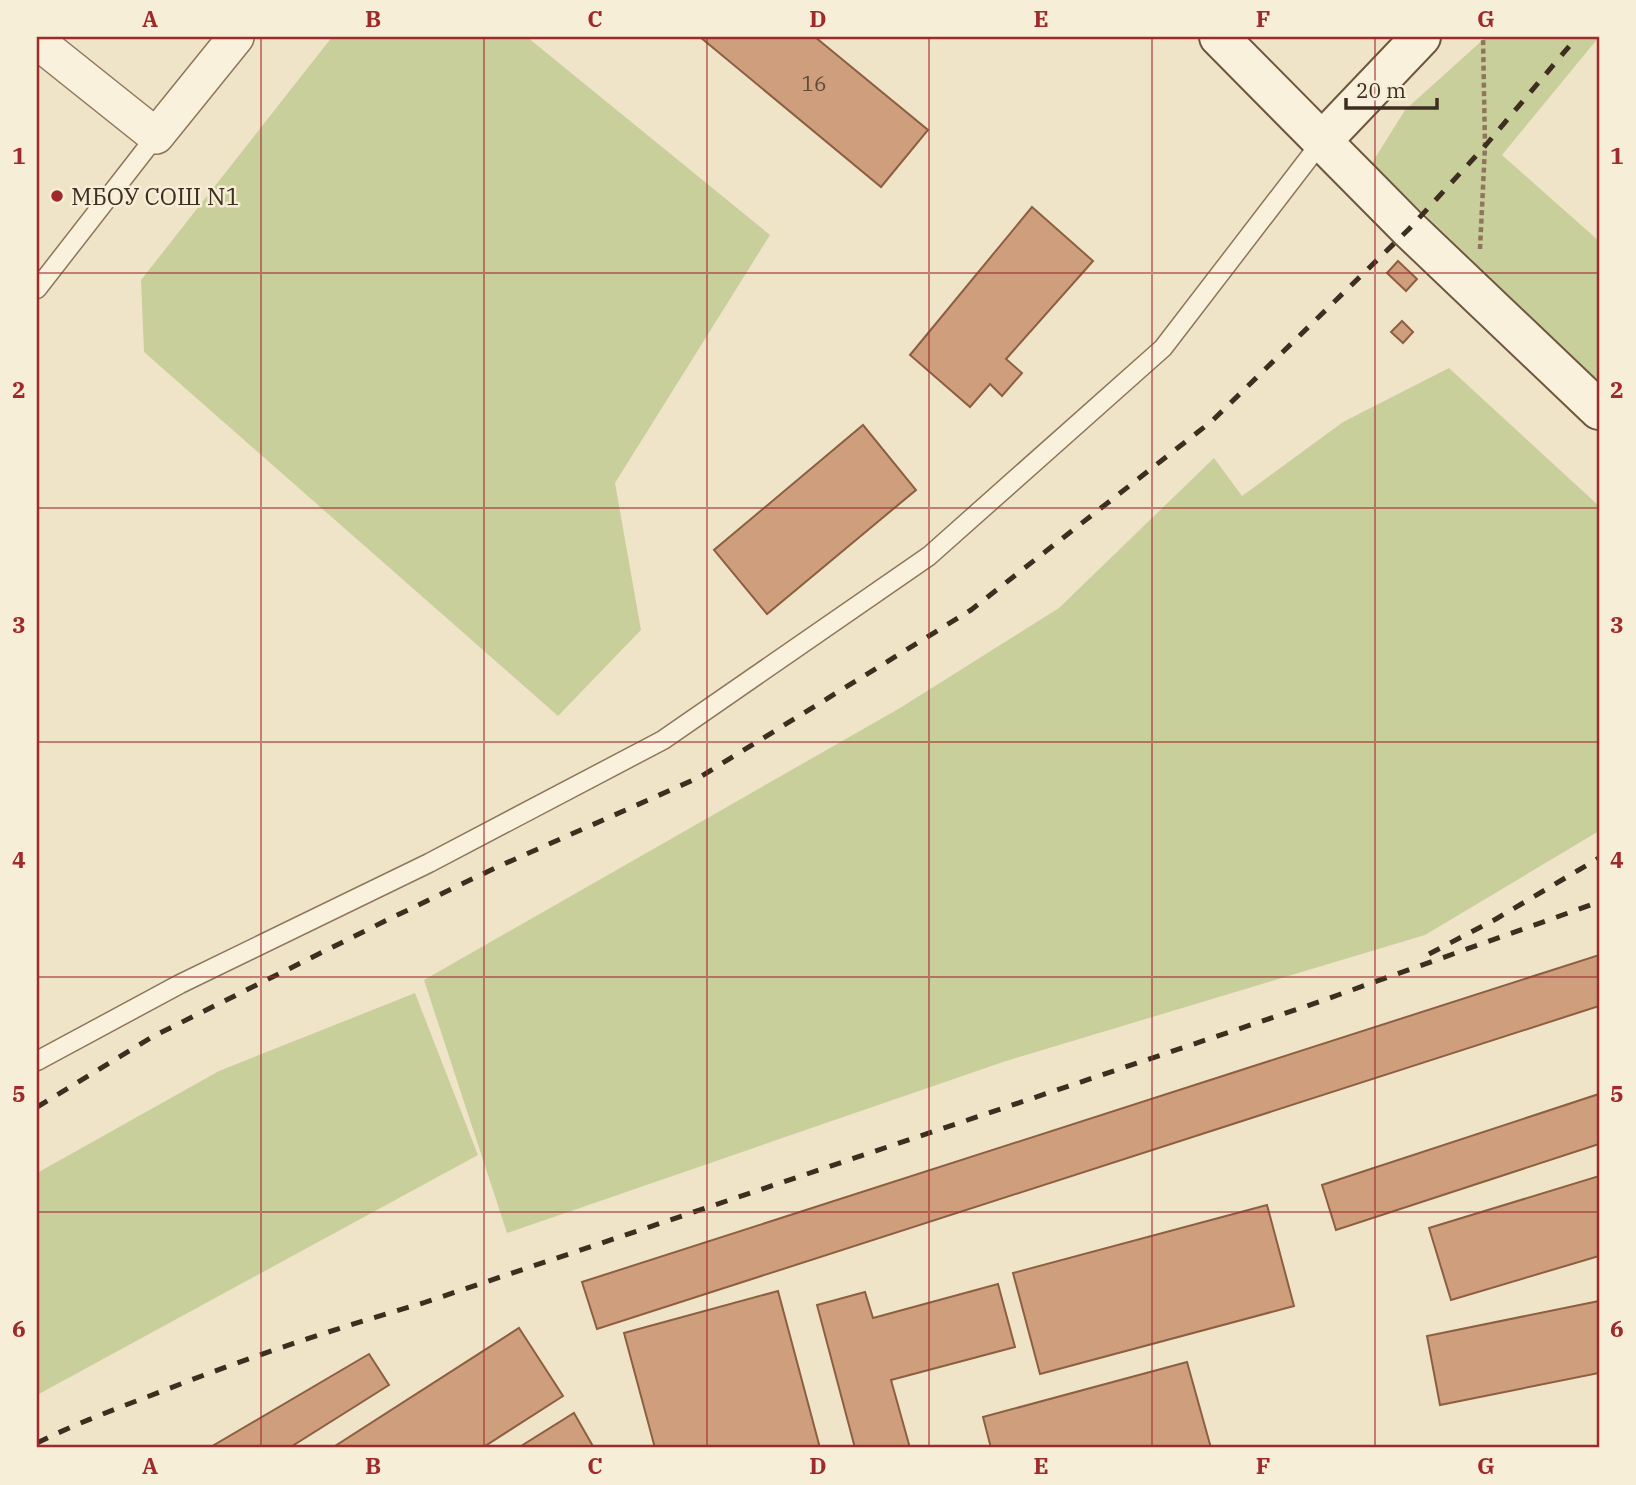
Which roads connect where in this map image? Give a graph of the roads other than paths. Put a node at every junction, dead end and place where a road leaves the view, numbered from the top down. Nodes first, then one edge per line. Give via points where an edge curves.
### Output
1 (236, 37) edge
2 (1219, 37) edge
3 (1421, 37) edge
4 (37, 41) edge
5 (156, 136) junction
6 (1322, 141) junction
7 (37, 289) edge
8 (1599, 410) edge
9 (37, 1061) edge

1 - 5 street
2 - 6 street
3 - 6 street
4 - 5 street
5 - 7 lane
6 - 8 street
6 - 9 lane via 1163,348 929,556 663,740

